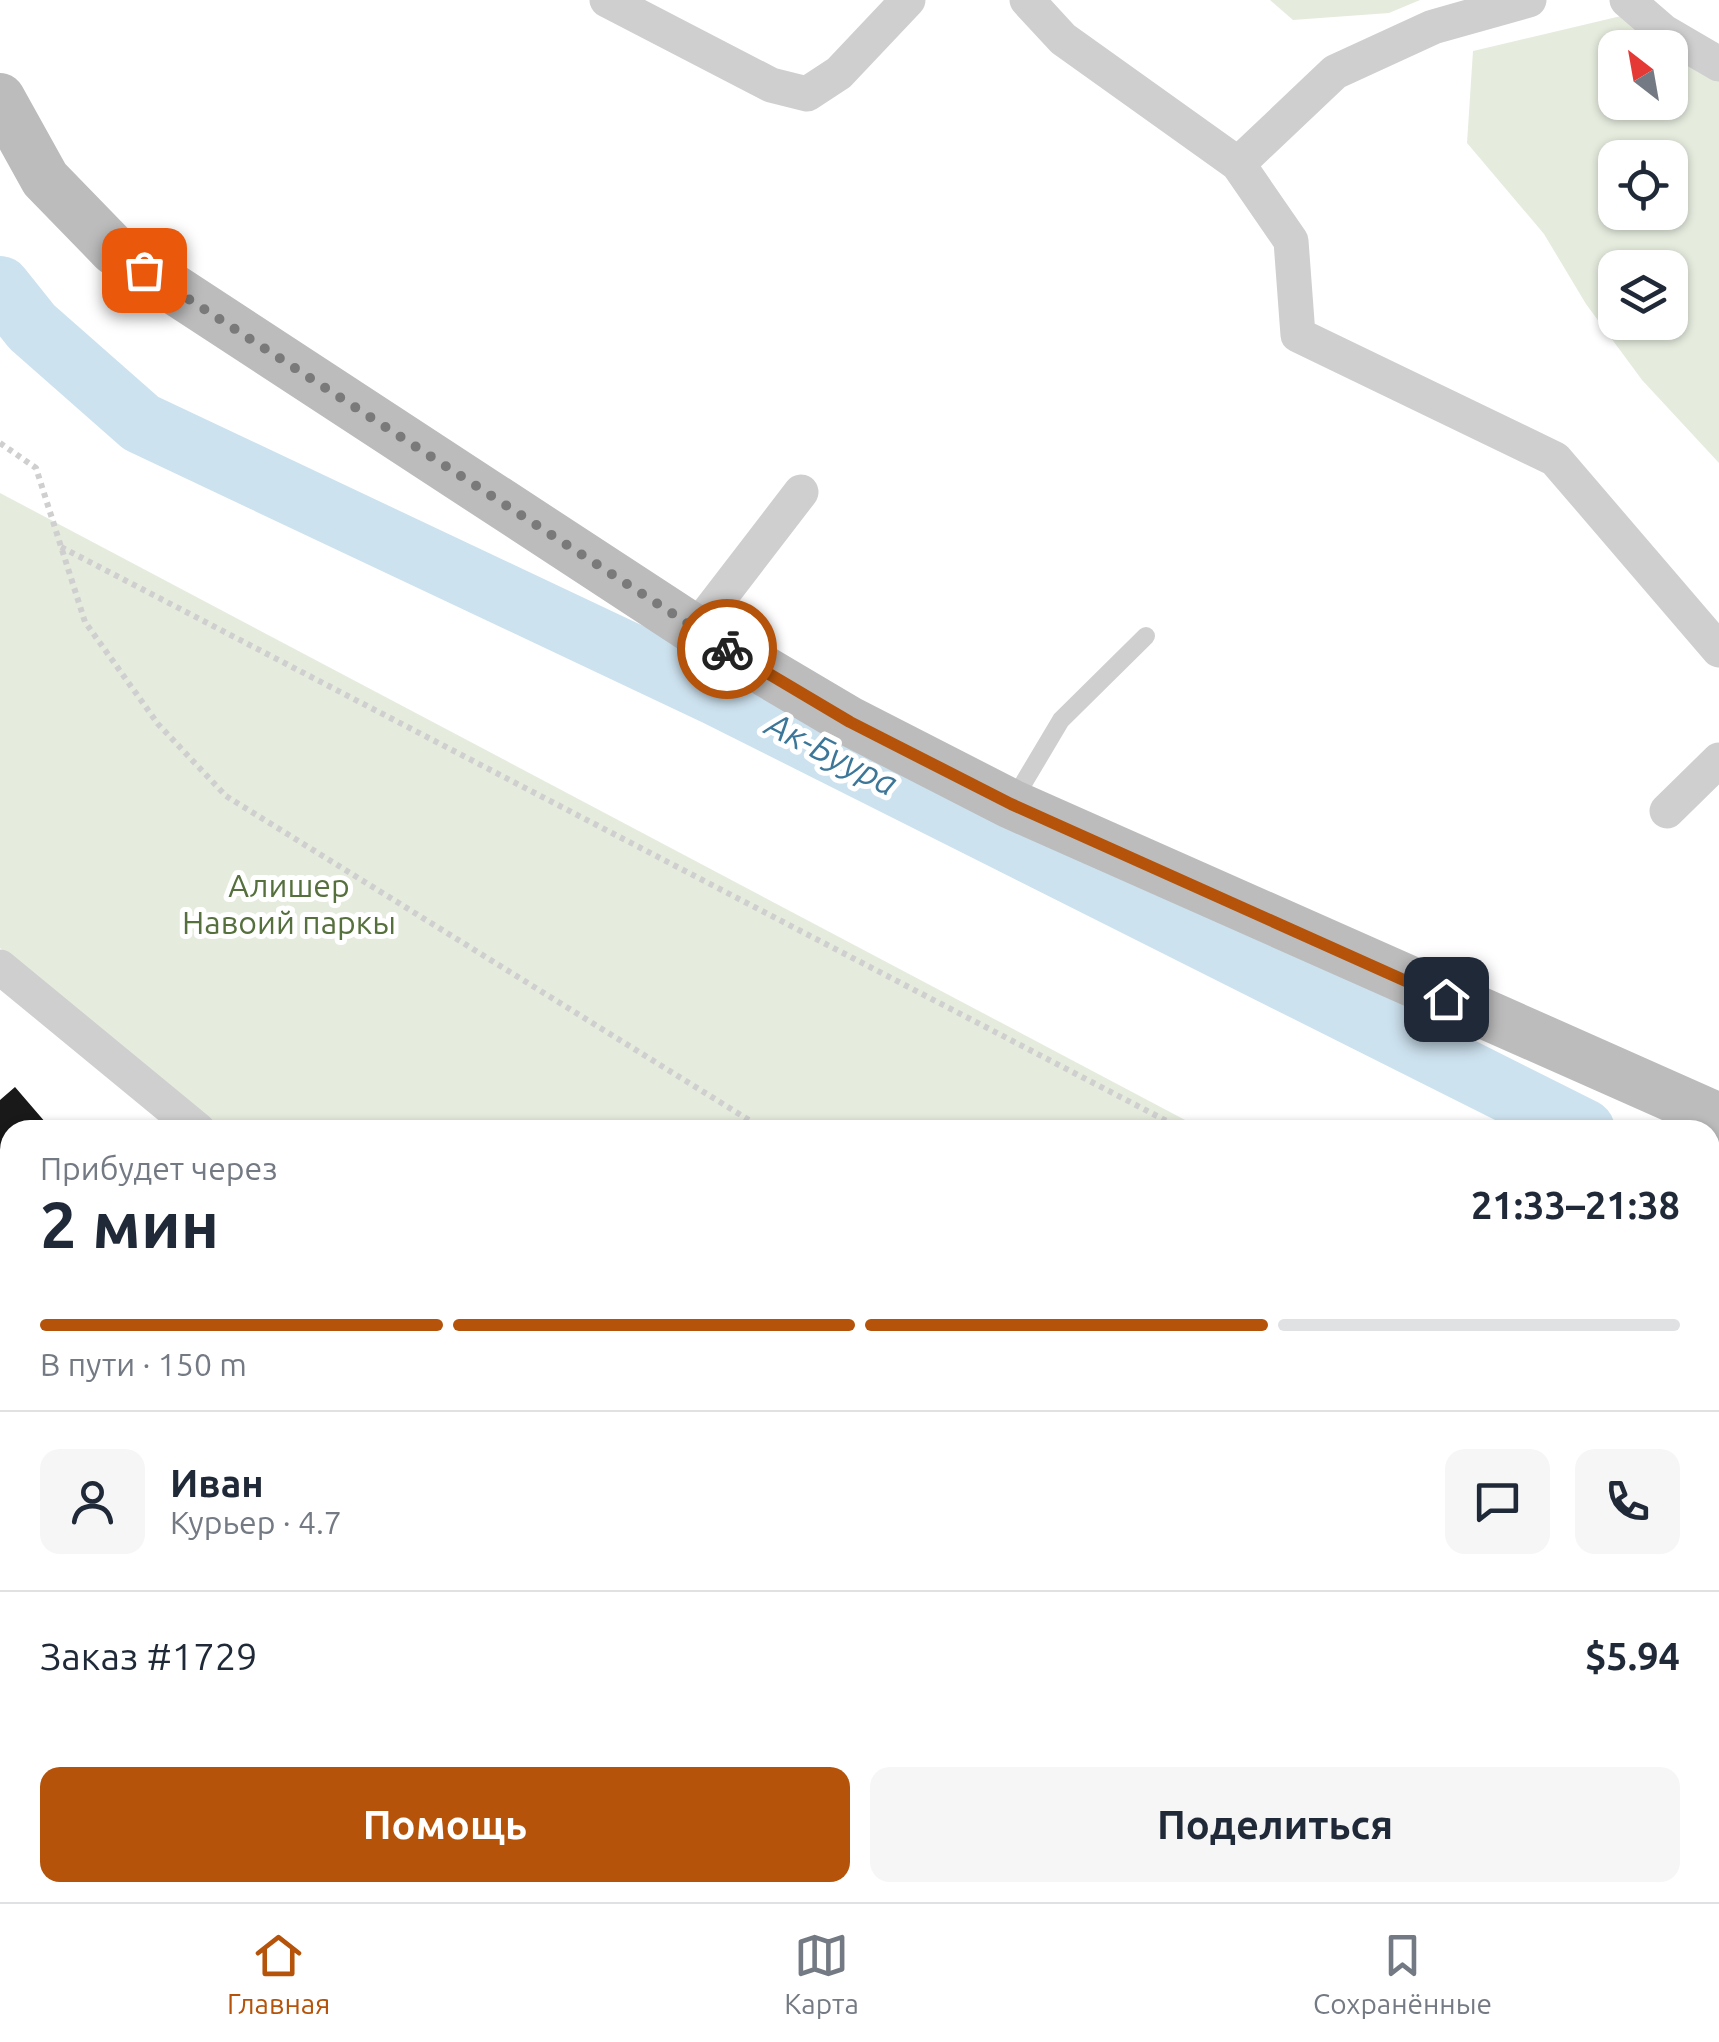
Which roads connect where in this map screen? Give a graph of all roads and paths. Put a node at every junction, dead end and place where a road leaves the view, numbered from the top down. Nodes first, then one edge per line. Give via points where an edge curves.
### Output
1 (607, 0) edge
2 (908, 0) edge
3 (1027, 0) edge
4 (1529, 0) edge
5 (1627, 0) edge
6 (1719, 64) edge
7 (0, 98) edge
8 (1238, 164) junction
9 (0, 442) edge
10 (801, 492) dead end
11 (61, 547) junction
12 (695, 630) junction
13 (1146, 636) dead end
14 (1719, 650) edge
15 (1719, 760) edge
16 (1011, 804) junction
17 (1667, 811) dead end
18 (0, 967) edge
19 (1719, 1118) edge
20 (186, 1120) edge
21 (749, 1120) edge
22 (1165, 1120) edge

1 - 2 street via 771,86 807,94 839,73
3 - 8 street via 1063,39
4 - 8 street via 1433,27 1336,72
5 - 6 street via 1664,32
7 - 12 street via 45,179 114,250
8 - 14 street via 1292,241 1298,335 1555,459
9 - 11 path via 36,468
10 - 12 street
11 - 21 path via 85,622 158,724 226,796
11 - 22 path
12 - 16 street via 850,722
13 - 16 lane via 1060,720
15 - 17 street
16 - 19 street
18 - 20 street

